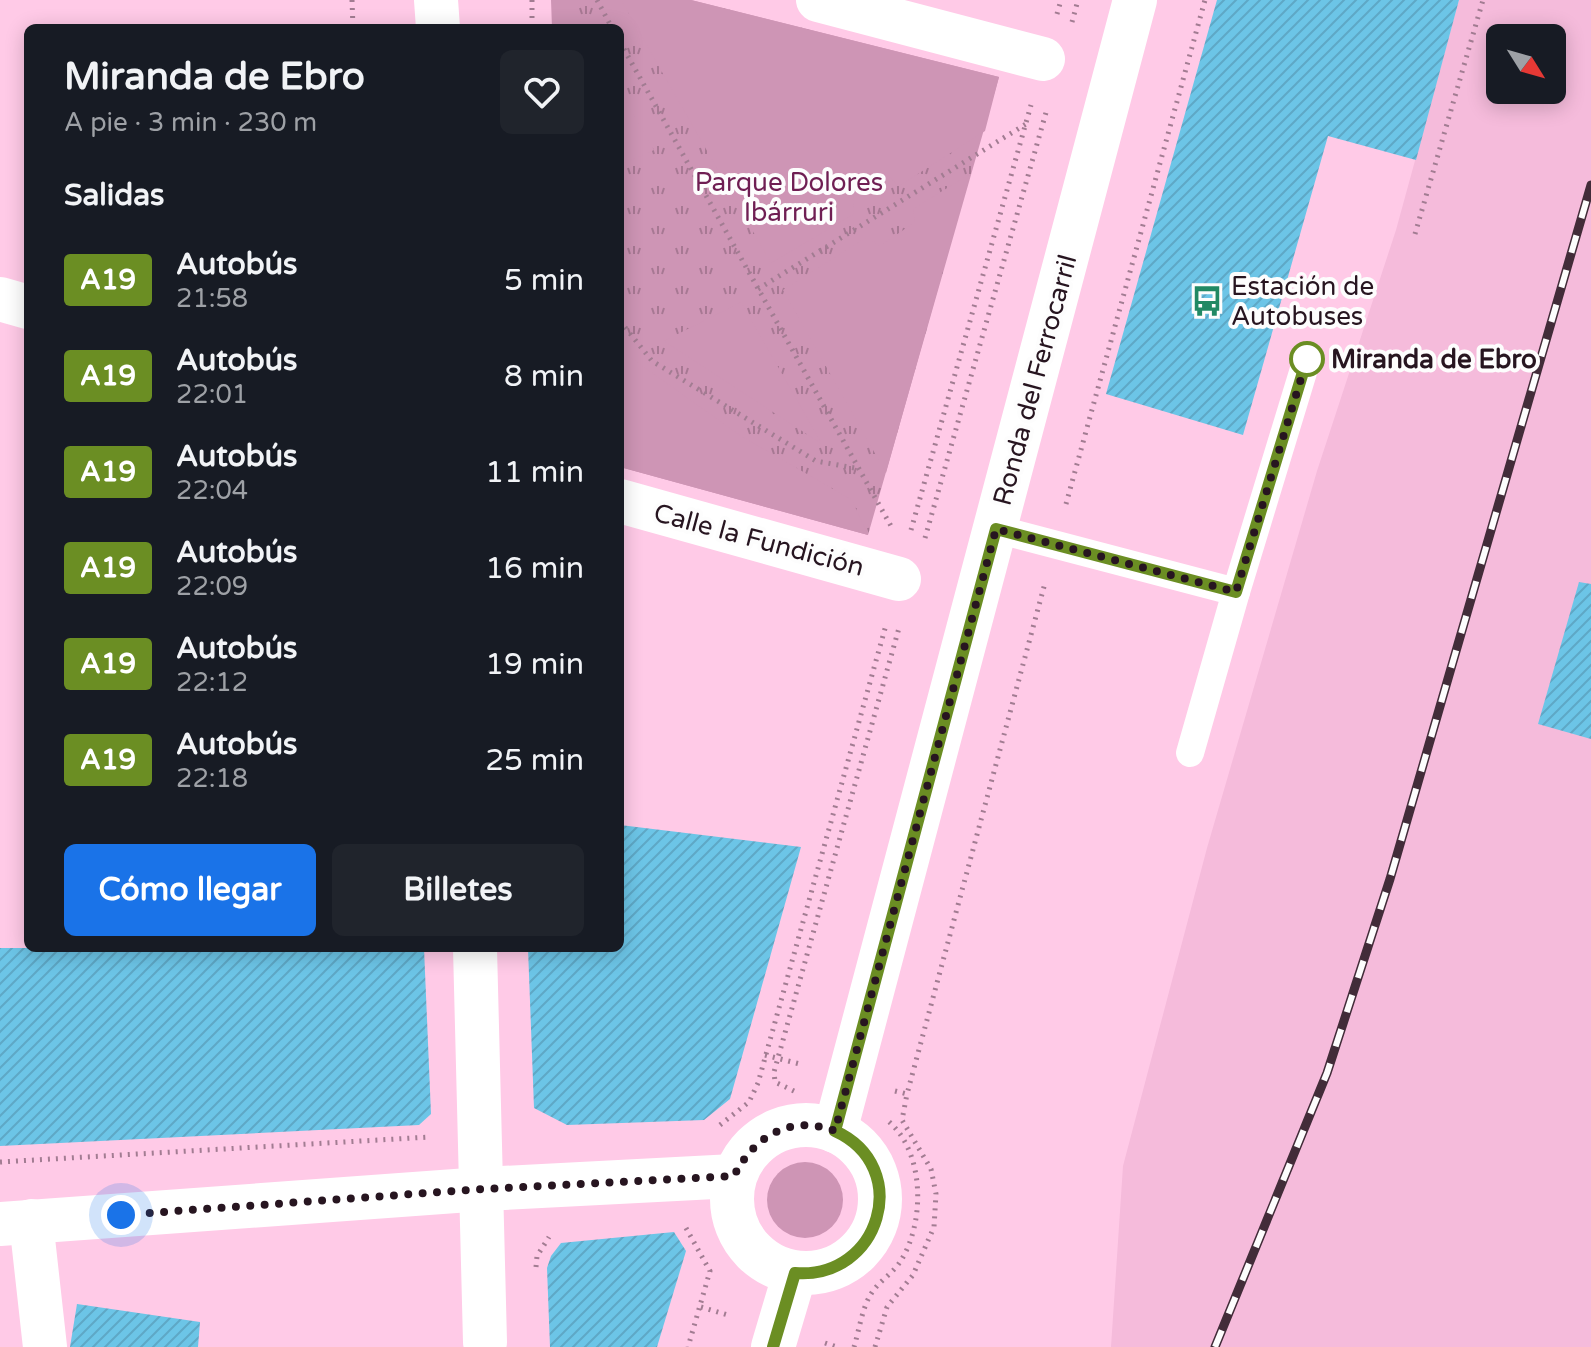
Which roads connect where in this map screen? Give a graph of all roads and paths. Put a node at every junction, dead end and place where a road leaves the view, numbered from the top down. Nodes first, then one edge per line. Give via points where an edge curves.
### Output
1 (352, 0) edge
2 (436, 0) edge
3 (532, 0) edge
4 (597, 0) edge
5 (818, 0) edge
6 (1135, 0) edge
7 (1205, 0) edge
8 (1483, 0) edge
9 (353, 24) edge
10 (438, 24) edge
11 (532, 24) edge
12 (610, 24) edge
13 (624, 49) edge
14 (1043, 59) dead end
15 (1026, 124) dead end
16 (1415, 234) dead end
17 (758, 289) junction
18 (0, 299) edge
19 (24, 306) edge
20 (624, 326) edge
21 (1307, 359) dead end
22 (861, 469) junction
23 (879, 501) dead end
24 (624, 502) edge
25 (996, 529) junction
26 (1056, 543) junction
27 (899, 579) dead end
28 (1236, 592) junction
29 (1190, 753) dead end
30 (475, 952) edge
31 (762, 1060) dead end
32 (848, 1077) junction
33 (907, 1094) junction
34 (713, 1129) dead end
35 (835, 1131) junction
36 (442, 1136) dead end
37 (0, 1162) edge
38 (734, 1176) junction
39 (680, 1180) junction
40 (483, 1189) junction
41 (15, 1222) edge
42 (560, 1230) dead end
43 (795, 1273) junction
44 (535, 1277) dead end
45 (485, 1342) dead end
46 (45, 1347) edge
47 (688, 1347) edge
48 (773, 1347) edge
49 (875, 1347) edge

1 - 9 path
2 - 10 street
3 - 11 path
4 - 12 path
5 - 14 street
6 - 25 street, Ronda del Ferrocarril
7 - 26 path
8 - 16 path
13 - 17 path
15 - 17 path
17 - 22 path
18 - 19 street
20 - 22 path via 652,361 816,461
21 - 28 lane
22 - 23 path
24 - 27 street, Calle la Fundición
25 - 26 lane
25 - 32 street, Ronda del Ferrocarril
26 - 28 lane
26 - 33 path
28 - 29 lane
30 - 40 street
31 - 34 path via 749,1102
32 - 33 path
32 - 35 street, Ronda del Ferrocarril
33 - 49 path via 902,1120 931,1169 934,1227 913,1275 887,1307
35 - 38 street via 809,1125 779,1129 751,1149
35 - 43 street via 857,1145 871,1164 878,1183 877,1223 864,1246 846,1262 823,1272
36 - 37 path
38 - 39 street
38 - 43 street via 731,1205 742,1239 774,1268
39 - 40 street
39 - 47 path via 680,1217 710,1271
40 - 41 street
40 - 45 street
41 - 46 street
42 - 44 path via 537,1256
43 - 48 street

